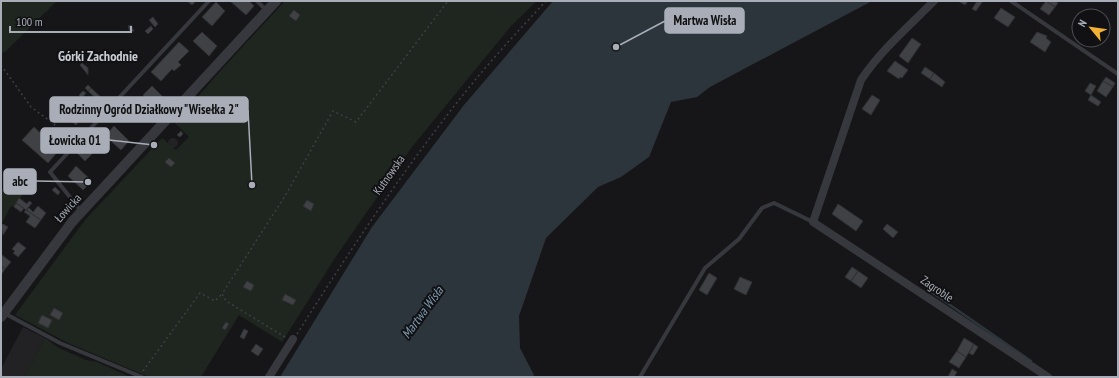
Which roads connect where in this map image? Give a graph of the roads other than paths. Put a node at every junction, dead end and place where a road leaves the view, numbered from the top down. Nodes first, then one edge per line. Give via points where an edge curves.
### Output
1 (209, 1) edge
2 (257, 1) edge
3 (276, 1) edge
4 (934, 1) edge
5 (1011, 1) edge
6 (268, 11) junction
7 (1118, 74) edge
8 (82, 212) junction
9 (813, 222) junction
10 (2, 315) edge
11 (293, 339) road end
12 (141, 376) edge
13 (269, 377) edge
14 (640, 377) edge
15 (1048, 377) edge

1 - 8 lane via 50,172
2 - 6 lane
3 - 6 street, Łowicka
4 - 9 street via 902,32 861,80
5 - 7 lane
6 - 8 street, Łowicka
8 - 10 street, Łowicka
9 - 14 lane, Zagroble via 774,203 762,208 739,239 713,260 698,277
9 - 15 street, Zagroble
10 - 12 lane via 60,344
11 - 13 street

